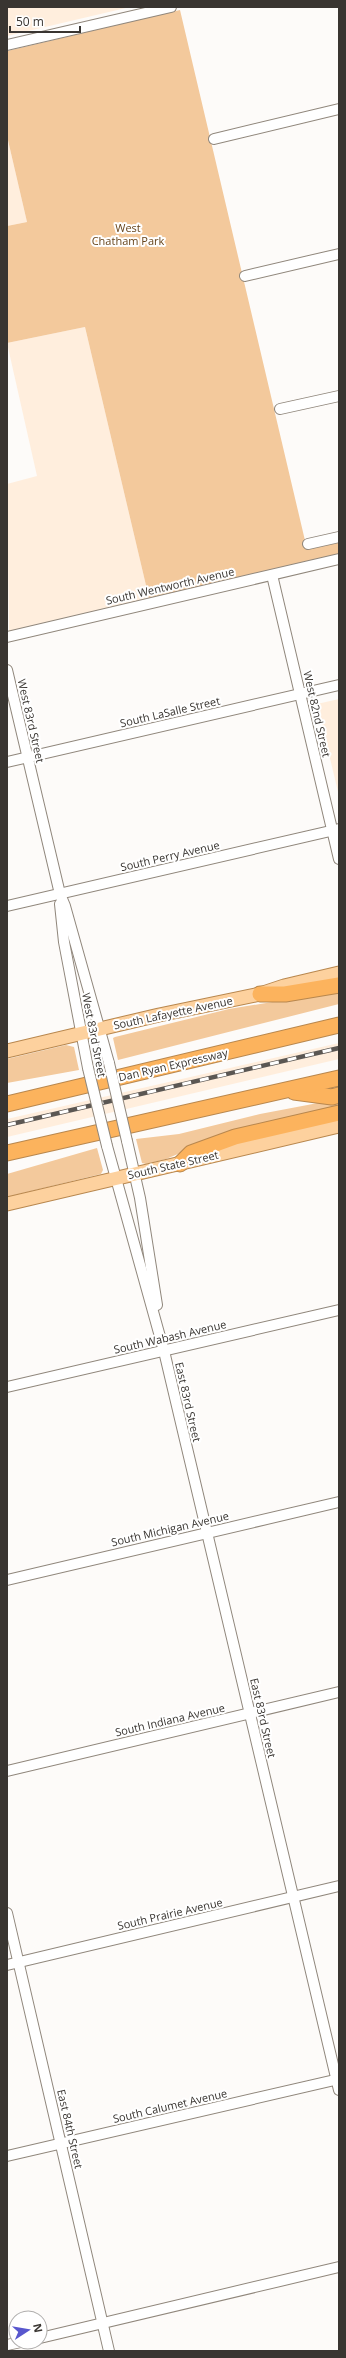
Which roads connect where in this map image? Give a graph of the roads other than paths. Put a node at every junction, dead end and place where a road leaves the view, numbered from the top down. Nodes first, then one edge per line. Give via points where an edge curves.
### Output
1 (171, 7) edge
2 (7, 45) edge
3 (339, 109) edge
4 (214, 139) dead end
5 (339, 254) edge
6 (245, 276) dead end
7 (339, 396) edge
8 (280, 410) dead end
9 (339, 537) edge
10 (308, 544) dead end
11 (339, 559) edge
12 (272, 575) junction
13 (7, 637) edge
14 (7, 670) edge
15 (339, 685) edge
16 (300, 694) junction
17 (28, 757) junction
18 (7, 762) edge
19 (336, 830) edge
20 (339, 859) edge
21 (60, 894) junction
22 (7, 906) edge
23 (339, 973) edge
24 (339, 985) edge
25 (260, 994) junction
26 (339, 1025) edge
27 (101, 1028) junction
28 (81, 1033) junction
29 (7, 1051) edge
30 (339, 1078) edge
31 (283, 1091) junction
32 (339, 1095) edge
33 (7, 1104) edge
34 (339, 1113) edge
35 (339, 1126) edge
36 (7, 1153) edge
37 (180, 1164) junction
38 (135, 1174) junction
39 (115, 1179) junction
40 (7, 1204) edge
41 (339, 1310) edge
42 (164, 1351) junction
43 (7, 1387) edge
44 (339, 1502) edge
45 (207, 1533) junction
46 (7, 1580) edge
47 (339, 1692) edge
48 (250, 1714) junction
49 (7, 1771) edge
50 (339, 1886) edge
51 (293, 1897) junction
52 (7, 1913) edge
53 (18, 1962) junction
54 (7, 1965) edge
55 (338, 2079) edge
56 (339, 2090) edge
57 (61, 2144) junction
58 (7, 2156) edge
59 (339, 2267) edge
60 (102, 2323) junction
61 (48, 2336) edge
62 (109, 2351) edge

1 - 2 street
3 - 4 street
5 - 6 street
7 - 8 street
9 - 10 street
11 - 12 street, South Wentworth Avenue
12 - 13 street, South Wentworth Avenue
12 - 16 street, West 82nd Street
14 - 17 street, West 83rd Street
15 - 16 street, South LaSalle Street
16 - 17 street, South LaSalle Street
16 - 19 street, West 82nd Street
17 - 18 street, South LaSalle Street
17 - 21 street, West 83rd Street
19 - 20 street, West 82nd Street
19 - 21 street, South Perry Avenue
21 - 22 street, South Perry Avenue
21 - 27 street, West 83rd Street via 66,906
21 - 28 street, West 83rd Street via 64,942
23 - 25 main road, South Lafayette Avenue
24 - 25 highway via 285,994
25 - 27 main road, South Lafayette Avenue
26 - 33 highway, Dan Ryan Expressway
27 - 28 main road, South Lafayette Avenue
27 - 38 street, West 83rd Street, bridge
28 - 29 main road, South Lafayette Avenue
28 - 39 street, West 83rd Street, bridge
30 - 31 highway
31 - 32 highway
31 - 36 highway
34 - 37 highway via 235,1137 191,1153
35 - 37 main road, South State Street
37 - 38 main road, South State Street
38 - 39 main road, South State Street
38 - 42 street, East 83rd Street
39 - 40 main road, South State Street
39 - 42 street, East 83rd Street
41 - 42 street, South Wabash Avenue
42 - 43 street, South Wabash Avenue
42 - 45 street, East 83rd Street
44 - 45 street, South Michigan Avenue
45 - 46 street, South Michigan Avenue
45 - 48 street, East 83rd Street
47 - 48 street, South Indiana Avenue
48 - 49 street, South Indiana Avenue
48 - 51 street, East 83rd Street
50 - 51 street, South Prairie Avenue
51 - 53 street, South Prairie Avenue
51 - 55 street, East 83rd Street
52 - 53 street, East 84th Street
53 - 54 street, South Prairie Avenue
53 - 57 street, East 84th Street
55 - 56 street, East 83rd Street
55 - 57 street, South Calumet Avenue
57 - 58 street, South Calumet Avenue
57 - 60 street, East 84th Street
59 - 60 street
60 - 61 street
60 - 62 street, East 84th Street

